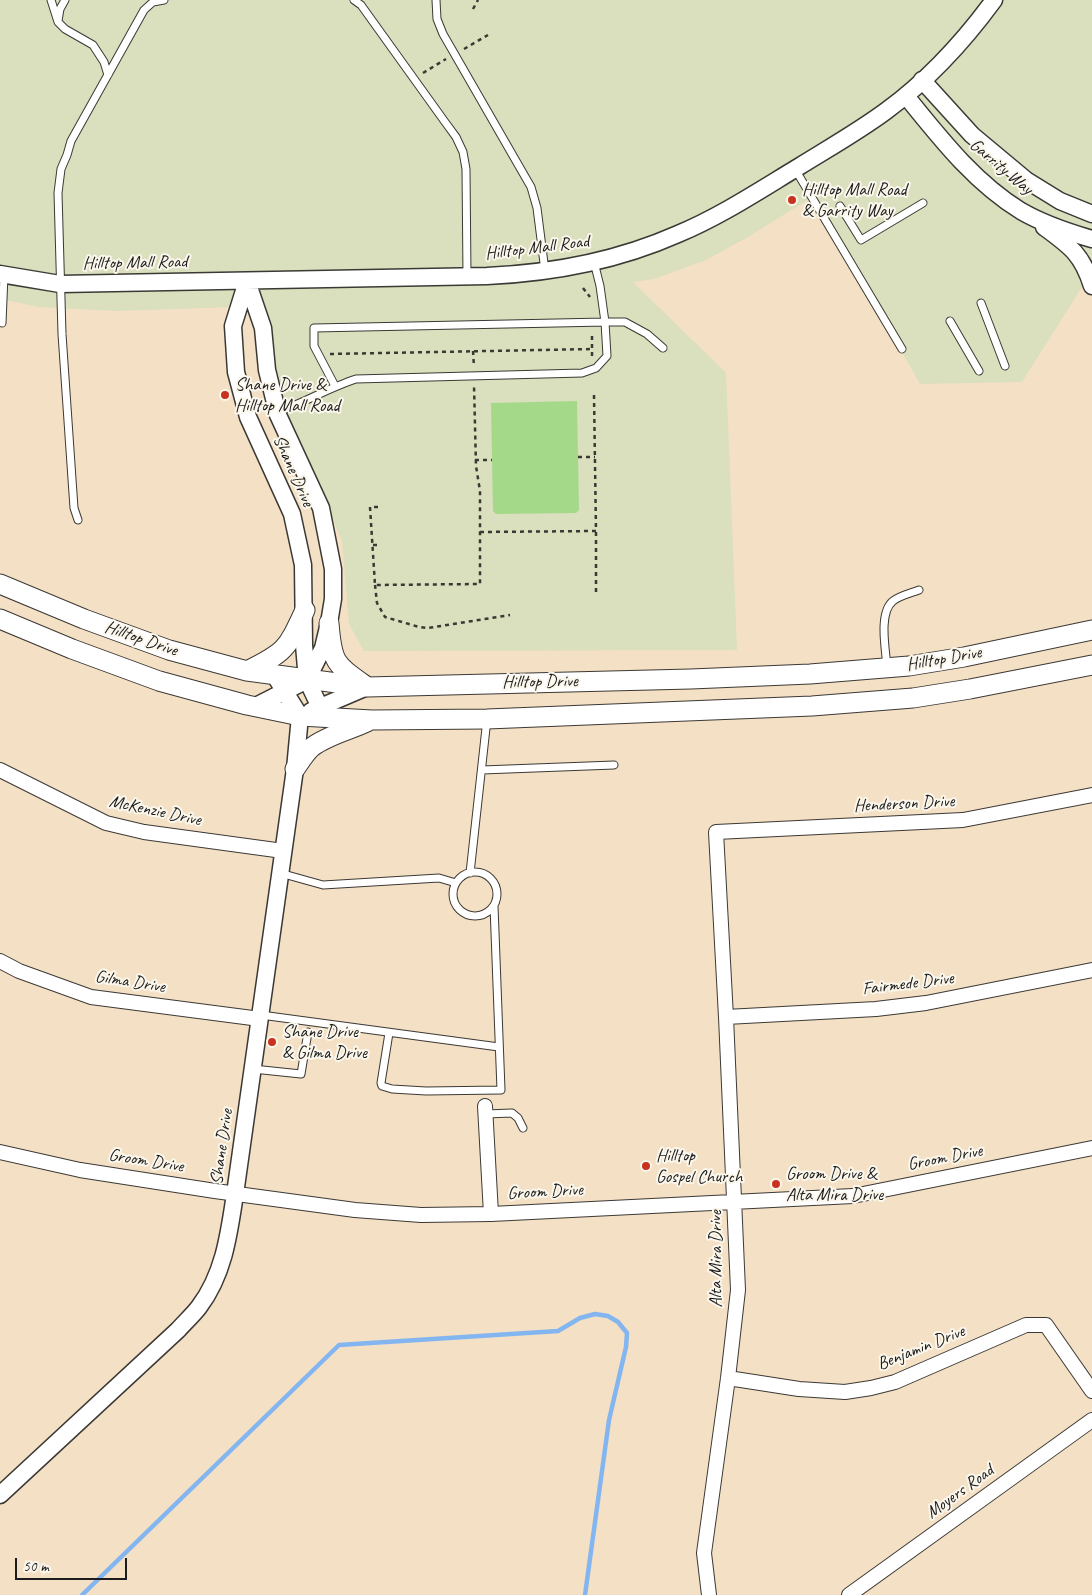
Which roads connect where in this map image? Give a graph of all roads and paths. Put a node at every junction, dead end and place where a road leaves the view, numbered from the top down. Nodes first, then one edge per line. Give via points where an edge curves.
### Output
1 (51, 0) edge
2 (65, 0) edge
3 (164, 0) edge
4 (354, 0) edge
5 (436, 0) edge
6 (478, 0) edge
7 (994, 0) edge
8 (473, 9) dead end
9 (58, 22) junction
10 (488, 35) dead end
11 (454, 54) junction
12 (108, 75) junction
13 (414, 79) junction
14 (922, 80) junction
15 (906, 96) junction
16 (795, 169) junction
17 (923, 203) dead end
18 (840, 206) dead end
19 (1022, 211) junction
20 (1092, 214) edge
21 (1092, 239) edge
22 (594, 262) junction
23 (545, 271) junction
24 (2, 275) edge
25 (468, 276) junction
26 (247, 281) junction
27 (60, 284) junction
28 (1092, 286) edge
29 (981, 303) dead end
30 (950, 321) dead end
31 (605, 322) junction
32 (2, 323) dead end
33 (662, 348) dead end
34 (593, 349) dead end
35 (902, 349) dead end
36 (473, 351) junction
37 (330, 354) dead end
38 (1005, 366) dead end
39 (979, 370) dead end
40 (474, 376) junction
41 (334, 386) junction
42 (594, 395) dead end
43 (277, 412) junction
44 (578, 457) dead end
45 (595, 457) junction
46 (475, 460) junction
47 (492, 460) dead end
48 (378, 507) dead end
49 (78, 520) dead end
50 (596, 531) junction
51 (480, 532) junction
52 (373, 545) junction
53 (378, 545) dead end
54 (0, 584) edge
55 (375, 585) junction
56 (919, 590) dead end
57 (596, 592) dead end
58 (305, 610) junction
59 (510, 615) dead end
60 (0, 619) edge
61 (329, 623) junction
62 (1092, 630) edge
63 (1092, 665) edge
64 (887, 668) junction
65 (247, 670) junction
66 (307, 680) junction
67 (280, 683) junction
68 (367, 687) junction
69 (254, 707) junction
70 (322, 712) junction
71 (300, 716) junction
72 (487, 719) junction
73 (372, 720) junction
74 (614, 765) dead end
75 (0, 770) edge
76 (295, 770) junction
77 (482, 770) junction
78 (1092, 795) edge
79 (716, 832) joint
80 (283, 851) junction
81 (280, 873) junction
82 (470, 873) junction
83 (456, 883) junction
84 (494, 906) junction
85 (0, 962) edge
86 (1092, 970) edge
87 (260, 1017) junction
88 (726, 1017) junction
89 (308, 1032) dead end
90 (389, 1033) junction
91 (499, 1047) junction
92 (253, 1069) junction
93 (484, 1090) junction
94 (486, 1110) junction
95 (523, 1128) dead end
96 (1092, 1148) edge
97 (1, 1157) edge
98 (235, 1194) junction
99 (734, 1202) junction
100 (491, 1214) junction
101 (728, 1378) junction
102 (1092, 1390) edge
103 (1092, 1420) edge
104 (0, 1495) edge
105 (709, 1595) edge
106 (849, 1595) edge

1 - 9 lane
2 - 9 lane
3 - 12 lane via 146,7
4 - 13 lane
5 - 11 lane via 439,26
6 - 8 path
7 - 14 street, Hilltop Mall Road
9 - 12 lane via 93,45
10 - 11 path
11 - 13 path
11 - 23 lane via 531,187
12 - 27 lane via 71,141 61,169 58,193
13 - 25 lane via 456,137 463,152
14 - 15 street, Hilltop Mall Road
14 - 20 street, Garrity Way via 972,135 1026,180 1060,201
15 - 16 street, Hilltop Mall Road via 865,126
15 - 19 street, Garrity Way via 951,152
16 - 22 street, Hilltop Mall Road via 678,234
16 - 35 lane
17 - 18 lane via 861,240
19 - 21 street, Garrity Way
19 - 28 street via 1077,254 1086,267
22 - 23 street, Hilltop Mall Road
22 - 31 lane
23 - 25 street, Hilltop Mall Road
24 - 27 street, Hilltop Mall Road
24 - 32 lane
25 - 26 street, Hilltop Mall Road
26 - 27 street, Hilltop Mall Road
26 - 43 street, Shane Drive via 263,328 267,370
26 - 58 street, Shane Drive via 233,326 236,372 248,417 292,514 303,565
27 - 49 lane via 74,508
29 - 38 lane
30 - 39 lane
31 - 33 lane via 626,322 647,334
31 - 40 lane via 606,356 596,368 582,373
31 - 41 lane via 314,328 314,346
34 - 36 path
36 - 37 path
36 - 40 path
40 - 41 lane via 356,379
40 - 46 path
41 - 43 lane
42 - 45 path
43 - 61 street, Shane Drive via 321,508 333,569
44 - 45 path
45 - 50 path
46 - 47 path
46 - 51 path via 480,491
48 - 52 path via 370,507
50 - 51 path
50 - 57 path
51 - 55 path via 480,584
52 - 53 path
52 - 55 path
54 - 65 main road, Hilltop Drive via 169,650
55 - 59 path via 377,603 385,617 418,627
56 - 64 lane via 893,601 887,609 884,626
58 - 65 main road via 284,650
58 - 66 street, Shane Drive
60 - 69 main road, Hilltop Drive via 159,681
61 - 66 street, Shane Drive via 323,648
61 - 68 main road via 335,659 342,669
62 - 64 main road, Hilltop Drive via 964,657
63 - 72 main road, Hilltop Drive via 913,698 793,707
64 - 68 main road, Hilltop Drive via 691,679
65 - 67 main road, Hilltop Drive
66 - 67 main road, Hilltop Drive
66 - 68 main road, Hilltop Drive
66 - 70 street, Shane Drive
67 - 69 street
67 - 71 street
68 - 70 street
69 - 71 main road, Hilltop Drive
70 - 71 main road, Hilltop Drive
70 - 73 main road, Hilltop Drive
71 - 76 street, Shane Drive
72 - 73 main road, Hilltop Drive
72 - 77 lane
73 - 76 main road via 313,747
74 - 77 lane
75 - 80 street, McKenzie Drive via 106,822 144,832
76 - 80 street, Shane Drive
77 - 82 lane
78 - 79 street, Henderson Drive via 963,820
79 - 88 street, Alta Mira Drive
80 - 81 street, Shane Drive
81 - 83 lane via 323,885 439,878
81 - 87 street, Shane Drive
82 - 83 lane
82 - 84 lane via 478,873 492,881 496,889
83 - 84 lane via 454,899 463,913 480,915
84 - 91 lane
85 - 87 street, Gilma Drive via 92,997
86 - 88 street, Fairmede Drive via 926,1004
87 - 90 lane
87 - 92 street, Shane Drive
88 - 99 street, Alta Mira Drive
89 - 92 lane via 301,1074
90 - 91 lane
90 - 93 lane via 382,1086 426,1091
91 - 93 lane via 501,1090
92 - 98 street, Shane Drive
93 - 94 lane
94 - 95 lane via 512,1113
94 - 100 street
96 - 99 street, Groom Drive via 853,1196
97 - 98 street, Groom Drive
98 - 100 street, Groom Drive via 355,1210 420,1215
98 - 104 street, Shane Drive via 222,1264 199,1308
99 - 100 street, Groom Drive
99 - 101 street, Alta Mira Drive via 738,1290
101 - 102 street, Benjamin Drive via 799,1390 845,1392 871,1388 894,1382 1026,1325 1046,1325
101 - 105 street, Alta Mira Drive via 704,1553
103 - 106 street, Moyers Road

